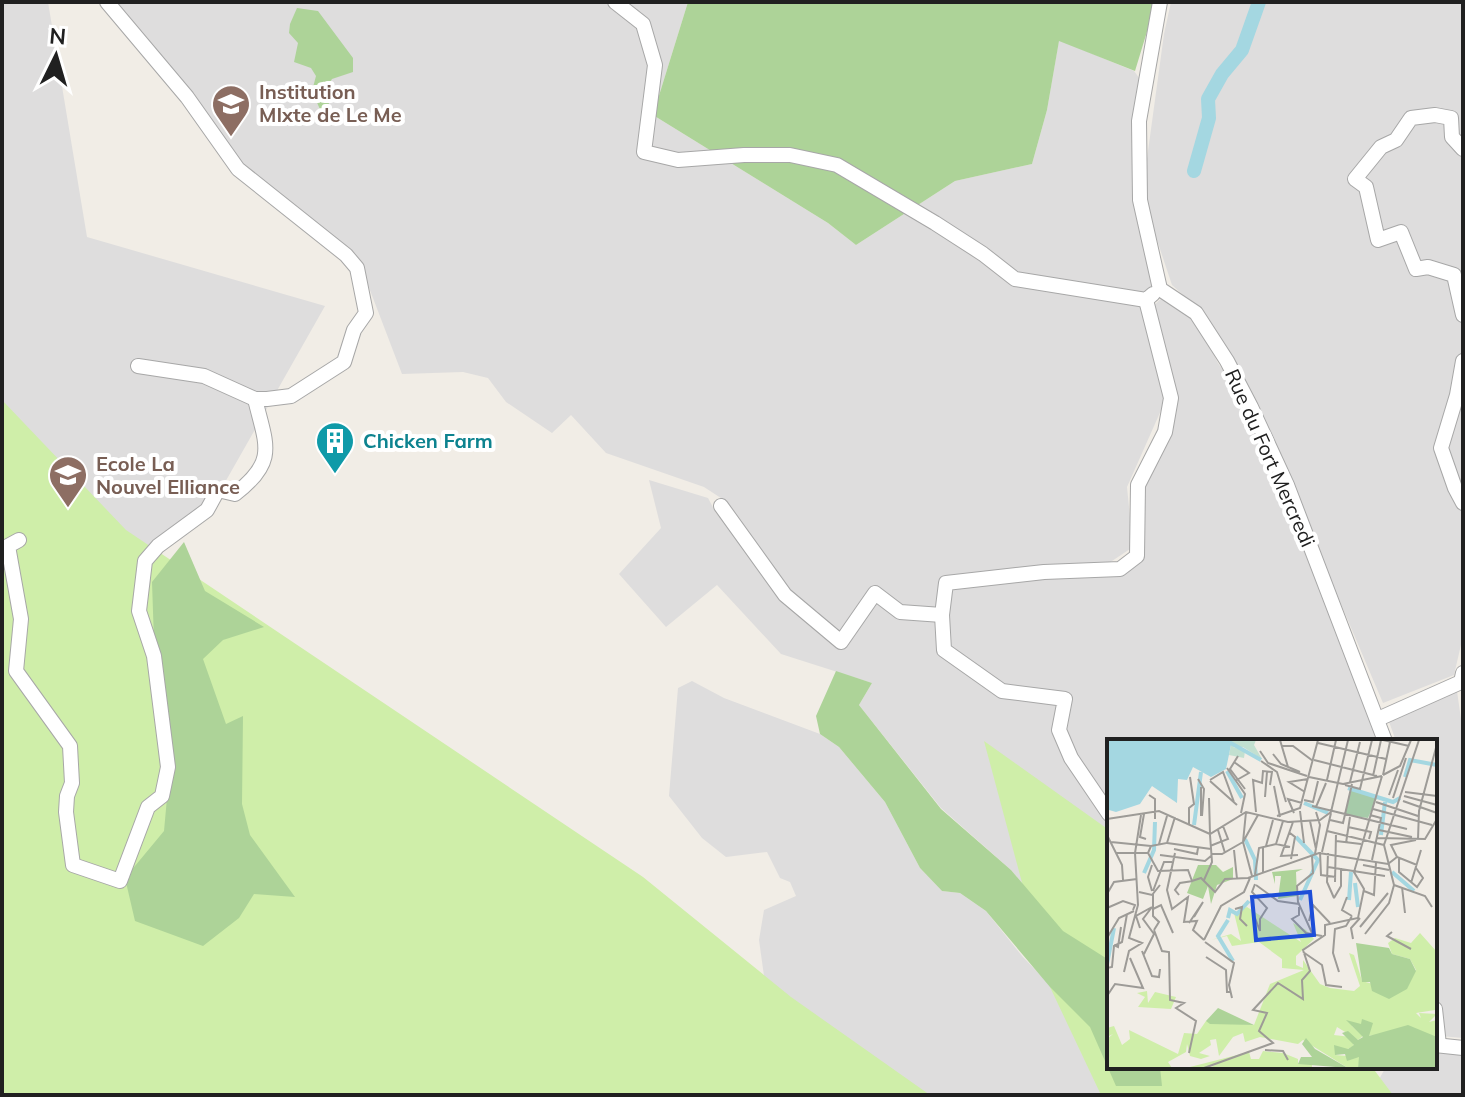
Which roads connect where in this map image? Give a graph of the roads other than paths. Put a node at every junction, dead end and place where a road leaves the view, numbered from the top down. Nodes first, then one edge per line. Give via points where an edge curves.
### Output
1 (107, 2) edge
2 (615, 2) edge
3 (1160, 2) edge
4 (1463, 149) edge
5 (1160, 289) junction
6 (1146, 300) junction
7 (1463, 315) edge
8 (1463, 361) edge
9 (138, 366) dead end
10 (255, 399) junction
11 (1463, 503) edge
12 (721, 506) dead end
13 (19, 540) dead end
14 (942, 615) junction
15 (1462, 682) edge
16 (1378, 719) junction
17 (1384, 739) edge
18 (1107, 811) edge
19 (1437, 1045) edge
20 (1463, 1048) edge

1 - 10 street via 195,107 238,169 357,268 366,313 344,362 291,396
2 - 6 street via 643,24 655,65 644,152 678,160 790,155 837,165 935,223 1015,279
3 - 5 street via 1139,121 1140,200
4 - 7 street via 1452,137 1451,118 1411,118 1355,179 1366,187 1378,240 1401,232 1416,269 1454,275
5 - 6 street
5 - 16 street, Rue du Fort Mercredi via 1196,313 1251,407
6 - 14 street via 1171,398 1165,432 1138,485 1137,556 1120,569 946,583
8 - 11 street via 1441,448
9 - 10 street via 204,376
10 - 13 street via 267,449 261,468 235,494 218,490 207,510 145,561 139,619 153,646 168,767 162,796 148,807 120,881 73,865 66,812 72,783 70,746 16,671 21,619 8,546
12 - 14 street via 785,595 841,642 875,593 900,612
14 - 18 street via 944,650 1002,691 1065,699 1059,730
15 - 16 street
16 - 17 street, Rue du Fort Mercredi
19 - 20 street

